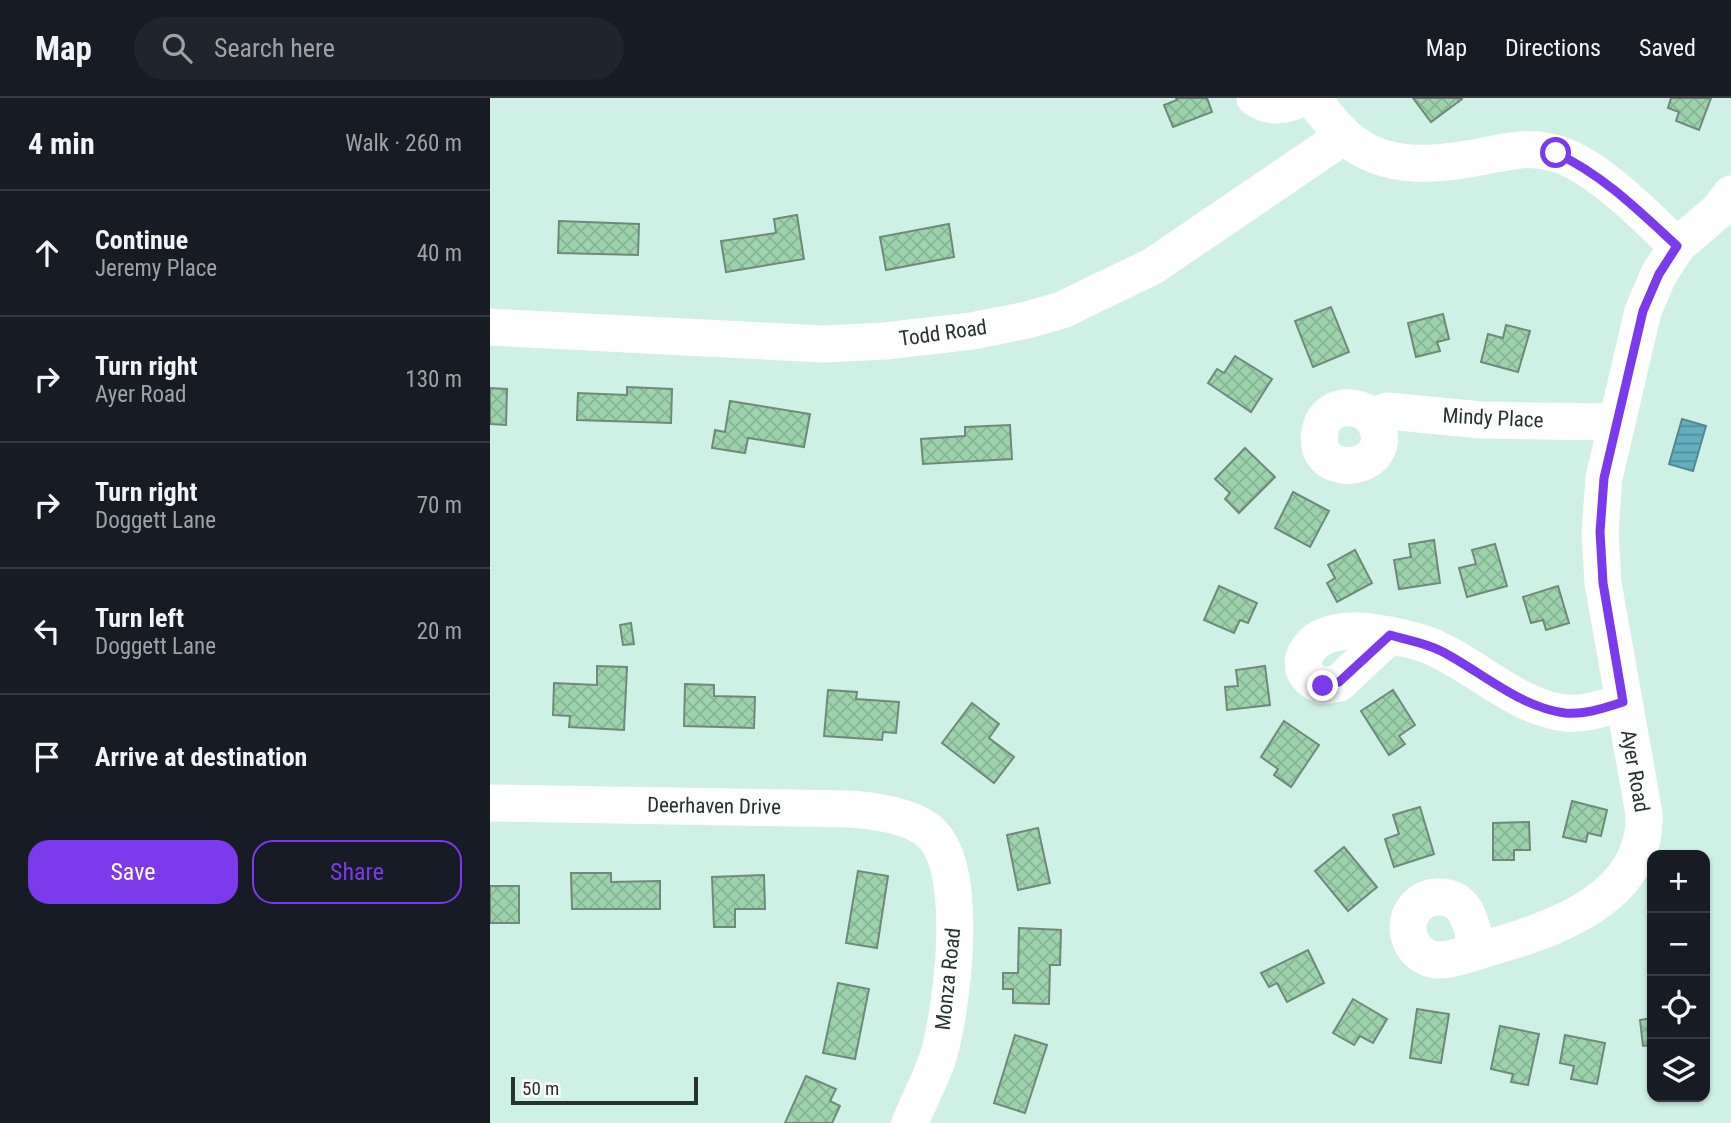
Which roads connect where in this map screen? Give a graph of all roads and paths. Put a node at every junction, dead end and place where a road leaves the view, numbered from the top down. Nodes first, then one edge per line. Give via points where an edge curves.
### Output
1 (1255, 98) edge
2 (1300, 98) edge
3 (1311, 98) edge
4 (1344, 136) junction
5 (1731, 194) edge
6 (1677, 246) junction
7 (490, 327) edge
8 (1371, 416) dead end
9 (1615, 422) junction
10 (1390, 635) dead end
11 (1623, 702) junction
12 (490, 803) edge
13 (932, 834) joint
14 (1477, 951) dead end
15 (910, 1123) edge

1 - 2 street via 1271,105
3 - 4 street
4 - 6 street via 1359,148 1395,162 1425,164 1530,149 1556,153 1581,164 1618,192
4 - 7 street, Todd Road via 1153,266 1062,310 972,331 823,344
5 - 6 street, Ayer Road
6 - 9 street, Ayer Road via 1643,311
8 - 9 street, Mindy Place via 1388,411 1481,420
9 - 11 street, Ayer Road via 1600,532 1603,583
10 - 11 street via 1440,650 1545,709 1591,712
11 - 14 street, Ayer Road via 1644,814 1643,844 1630,869 1588,909 1557,926
12 - 13 street, Deerhaven Drive via 852,808 907,820
13 - 15 street, Monza Road via 946,858 953,887 950,1006 938,1055

